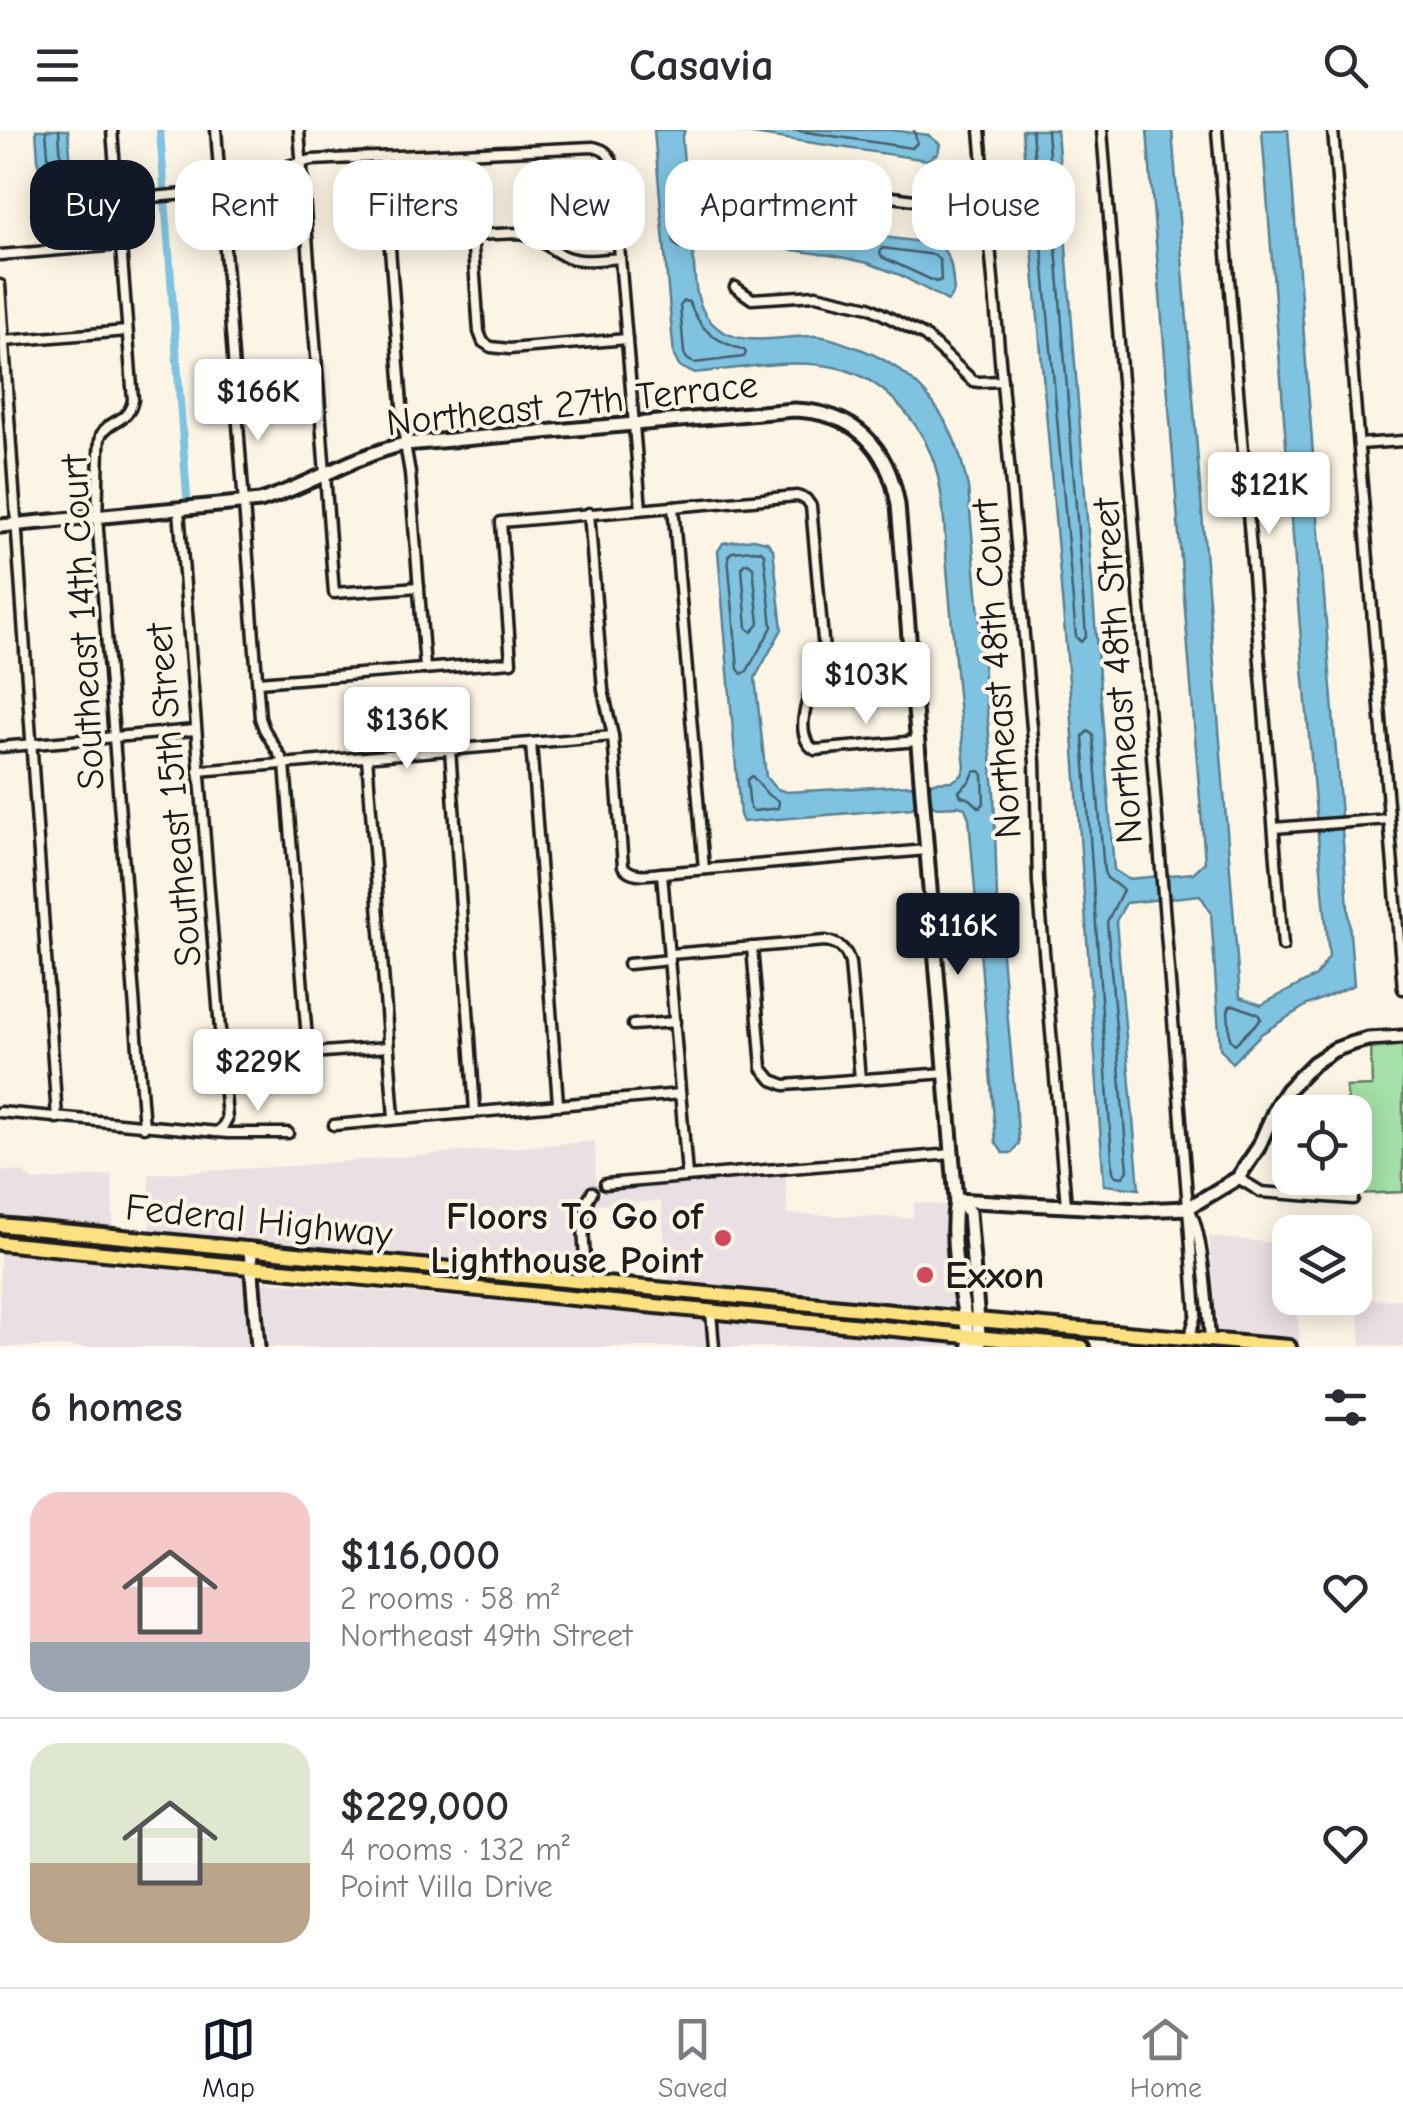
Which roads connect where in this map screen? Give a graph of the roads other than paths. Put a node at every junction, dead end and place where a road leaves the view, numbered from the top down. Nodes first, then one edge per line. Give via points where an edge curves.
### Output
1 (112, 130) edge
2 (216, 130) edge
3 (299, 130) edge
4 (980, 130) edge
5 (1102, 130) edge
6 (1217, 130) edge
7 (1333, 130) edge
8 (383, 157) junction
9 (114, 160) edge
10 (218, 160) edge
11 (301, 160) edge
12 (313, 160) edge
13 (383, 160) edge
14 (983, 160) edge
15 (493, 234) edge
16 (60, 250) edge
17 (120, 250) edge
18 (225, 250) edge
19 (308, 250) edge
20 (389, 250) edge
21 (473, 250) edge
22 (991, 250) edge
23 (0, 255) edge
24 (620, 258) junction
25 (0, 285) edge
26 (736, 286) dead end
27 (127, 330) junction
28 (627, 339) junction
29 (4, 340) junction
30 (1002, 381) junction
31 (634, 424) junction
32 (1403, 441) edge
33 (405, 444) junction
34 (1358, 444) junction
35 (325, 474) junction
36 (244, 503) junction
37 (673, 506) junction
38 (641, 509) junction
39 (179, 510) junction
40 (589, 514) junction
41 (97, 517) junction
42 (15, 524) junction
43 (0, 526) edge
44 (418, 587) junction
45 (426, 668) junction
46 (258, 682) junction
47 (195, 730) junction
48 (613, 736) junction
49 (114, 737) junction
50 (917, 741) junction
51 (531, 743) junction
52 (32, 744) junction
53 (0, 747) edge
54 (450, 750) junction
55 (367, 757) junction
56 (285, 764) junction
57 (198, 771) junction
58 (1389, 819) junction
59 (1274, 828) junction
60 (926, 850) junction
61 (704, 868) junction
62 (662, 873) junction
63 (1283, 946) dead end
64 (752, 947) junction
65 (670, 957) junction
66 (628, 964) dead end
67 (1403, 989) edge
68 (675, 1022) junction
69 (633, 1025) dead end
70 (1403, 1036) edge
71 (388, 1047) junction
72 (308, 1052) junction
73 (222, 1060) junction
74 (946, 1072) junction
75 (860, 1079) junction
76 (680, 1094) junction
77 (558, 1104) junction
78 (475, 1111) junction
79 (0, 1112) edge
80 (57, 1118) junction
81 (394, 1118) junction
82 (334, 1125) dead end
83 (144, 1126) junction
84 (216, 1132) junction
85 (288, 1133) dead end
86 (952, 1154) junction
87 (687, 1175) junction
88 (1238, 1178) junction
89 (605, 1184) dead end
90 (592, 1192) dead end
91 (1353, 1199) dead end
92 (956, 1200) junction
93 (1066, 1205) junction
94 (1188, 1208) junction
95 (0, 1225) edge
96 (77, 1233) junction
97 (0, 1243) edge
98 (44, 1247) junction
99 (250, 1250) junction
100 (418, 1266) junction
101 (252, 1267) junction
102 (454, 1269) junction
103 (388, 1280) junction
104 (587, 1282) junction
105 (426, 1284) junction
106 (677, 1291) junction
107 (555, 1296) junction
108 (748, 1298) junction
109 (654, 1306) junction
110 (711, 1311) junction
111 (972, 1320) junction
112 (1183, 1339) junction
113 (1210, 1341) junction
114 (974, 1342) edge
115 (258, 1347) edge
116 (714, 1347) edge
117 (1082, 1347) edge
118 (1156, 1347) edge
119 (1288, 1347) edge

1 - 9 street, Southeast 14th Court
2 - 10 street
3 - 11 street
4 - 14 street, Northeast 48th Court
5 - 94 street, Northeast 48th Street
6 - 59 street
7 - 34 street
8 - 12 street
8 - 13 street
8 - 24 street via 602,149 612,162
15 - 24 street via 536,236 572,258
16 - 23 street
17 - 27 street, Southeast 14th Court
18 - 36 street
19 - 35 street
20 - 33 street
21 - 28 street, Northeast 27th Terrace via 483,342 509,348
22 - 30 street, Northeast 48th Court
24 - 28 street
25 - 29 street
26 - 30 street via 752,298 816,296 870,307 924,336 972,380
27 - 29 street
27 - 41 street, Southeast 14th Court via 132,407 98,438
28 - 31 street
29 - 42 street
30 - 93 street, Northeast 48th Court
31 - 33 street, Northeast 27th Terrace
31 - 38 street
31 - 50 street, Northeast 27th Terrace via 794,410 831,416 861,432 885,460 898,505
32 - 34 street
33 - 35 street, Northeast 27th Terrace
33 - 44 street
34 - 58 street
35 - 36 street, Northeast 27th Terrace
35 - 44 street via 334,593
36 - 39 street, Northeast 27th Terrace
36 - 46 street
37 - 38 street
37 - 50 street via 806,499 824,650 806,698 806,742 815,750
37 - 61 street
38 - 40 street
39 - 41 street, Northeast 27th Terrace
39 - 47 street, Southeast 15th Street
40 - 45 street via 501,522 511,662
40 - 48 street
41 - 42 street, Northeast 27th Terrace
41 - 49 street, Southeast 14th Court
42 - 43 street, Northeast 27th Terrace
42 - 52 street
44 - 45 street
45 - 46 street
46 - 56 street via 260,718
47 - 49 street
47 - 57 street, Southeast 15th Street
48 - 51 street
48 - 62 street via 623,866 635,874
49 - 52 street
49 - 83 street, Southeast 14th Court
50 - 60 street
51 - 54 street
51 - 77 street
52 - 53 street
52 - 80 street
54 - 55 street
54 - 78 street
55 - 56 street
55 - 71 street
56 - 57 street
56 - 72 street
57 - 73 street, Southeast 15th Street
58 - 59 street
58 - 67 street
59 - 63 street
60 - 61 street
60 - 74 street
61 - 62 street
62 - 65 street
64 - 65 street
64 - 75 street via 762,1068 785,1085
64 - 75 street via 825,941 847,953
65 - 66 street
65 - 68 street
68 - 69 street
68 - 76 street
70 - 88 street via 1334,1050 1299,1075
71 - 72 street
71 - 81 street
72 - 73 street
73 - 84 street, Southeast 15th Street via 227,1119
74 - 75 street
74 - 86 street
76 - 77 street
76 - 87 street
77 - 78 street
78 - 81 street
79 - 80 street
80 - 83 street
81 - 82 street
83 - 84 street
84 - 85 street
86 - 87 street
86 - 92 street
87 - 89 street
88 - 91 street via 1262,1192
88 - 94 street
90 - 104 street via 584,1216
92 - 93 street
92 - 111 street via 969,1212
93 - 94 street
94 - 112 street, Northeast 48th Street via 1196,1314
94 - 113 street, Northeast 48th Street via 1202,1255
95 - 96 main road, Federal Highway
96 - 98 main road
96 - 99 main road, Federal Highway
97 - 98 main road, Federal Highway
98 - 101 main road, Federal Highway
99 - 100 main road, Federal Highway
99 - 101 street
100 - 102 main road, Federal Highway
100 - 103 main road
101 - 103 main road, Federal Highway
101 - 115 street
102 - 104 main road, Federal Highway
102 - 105 main road
103 - 105 main road, Federal Highway
104 - 106 main road, Federal Highway
104 - 107 main road
105 - 107 main road, Federal Highway
106 - 108 main road, Federal Highway
106 - 109 main road
107 - 109 main road, Federal Highway
108 - 110 main road
108 - 111 main road, Federal Highway
109 - 110 main road, Federal Highway
110 - 114 main road, Federal Highway
110 - 116 street
111 - 112 main road, Federal Highway
111 - 114 street
112 - 113 main road, Federal Highway
112 - 118 main road
113 - 119 main road, Federal Highway
114 - 117 main road, Federal Highway

